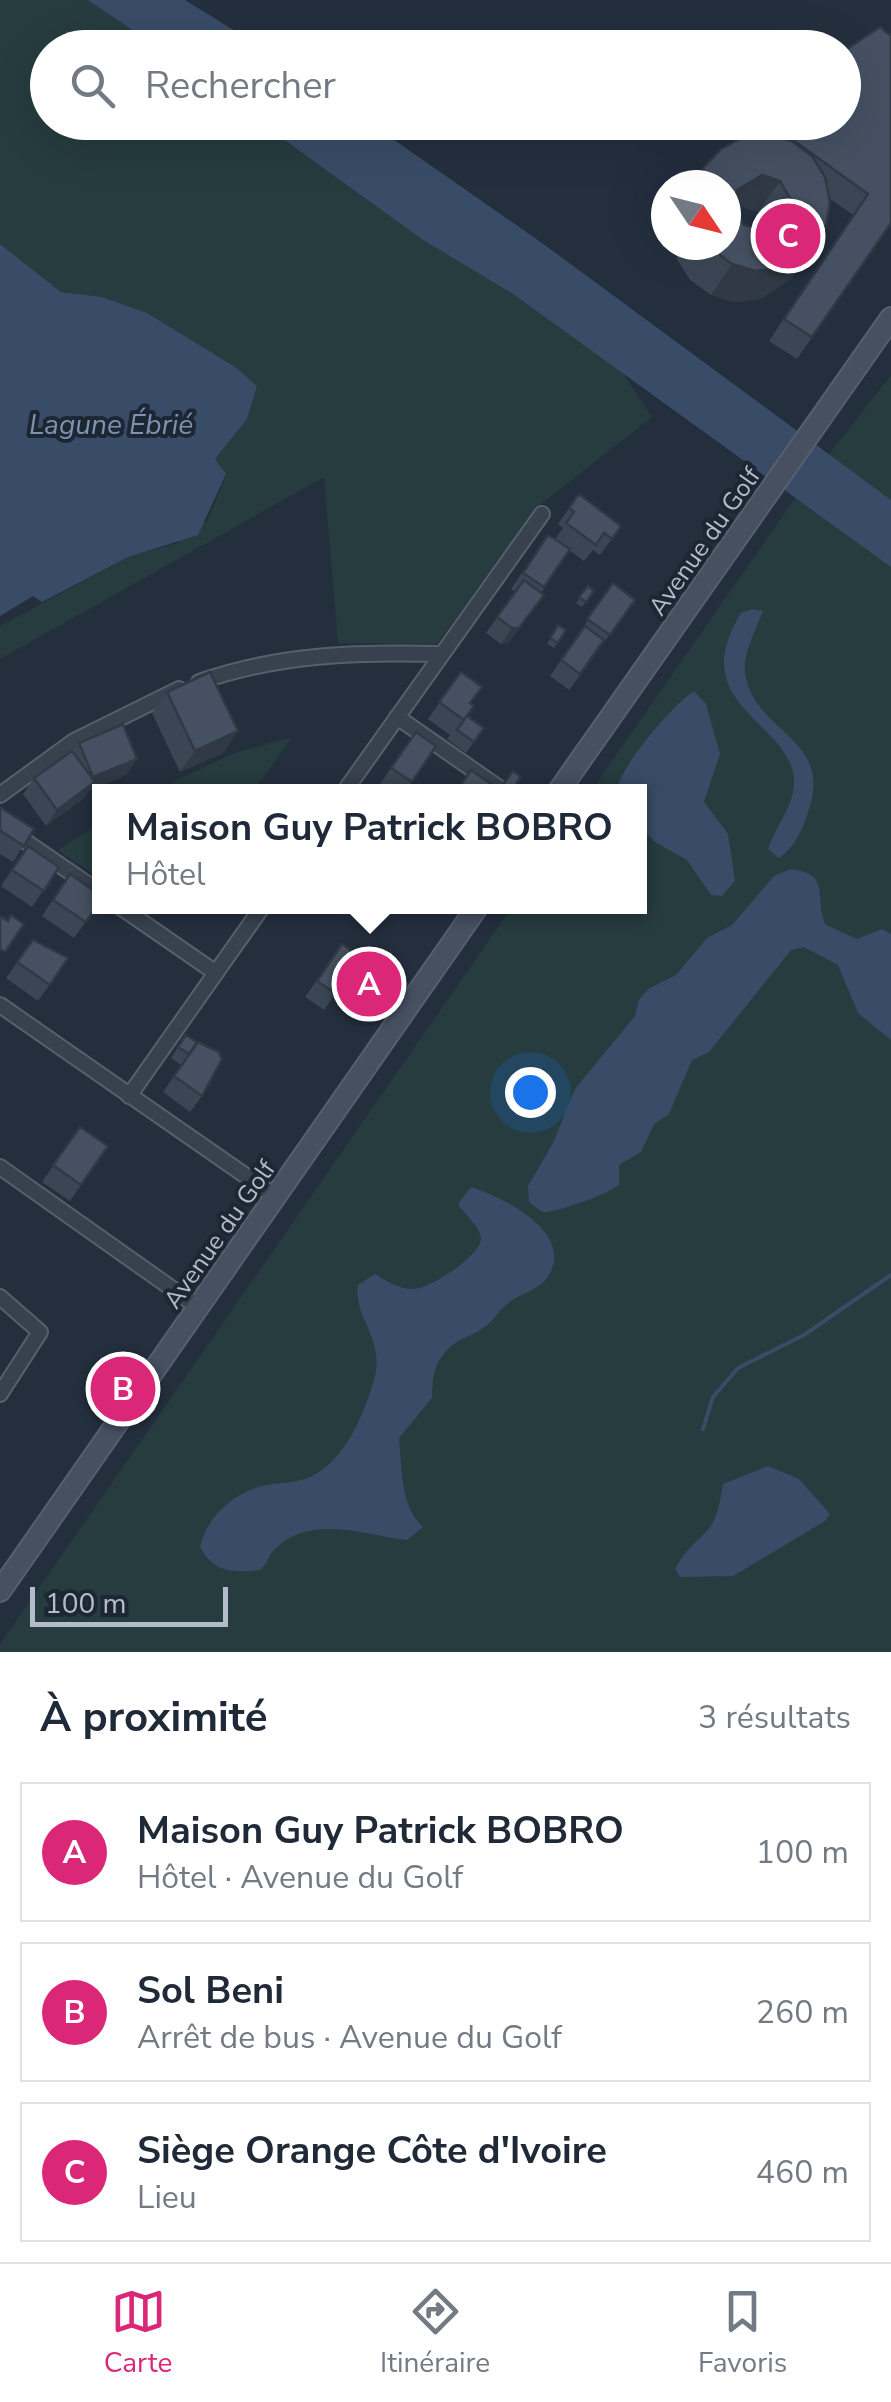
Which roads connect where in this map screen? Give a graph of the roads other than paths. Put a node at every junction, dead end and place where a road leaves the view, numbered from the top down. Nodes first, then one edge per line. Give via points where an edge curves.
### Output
1 (891, 318) edge
2 (542, 514) dead end
3 (440, 654) junction
4 (397, 718) junction
5 (350, 784) edge
6 (493, 784) edge
7 (564, 784) edge
8 (0, 795) edge
9 (0, 824) edge
10 (92, 887) edge
11 (131, 914) edge
12 (257, 914) edge
13 (472, 914) edge
14 (216, 973) junction
15 (0, 1006) edge
16 (128, 1096) junction
17 (0, 1167) edge
18 (276, 1198) junction
19 (0, 1297) edge
20 (190, 1301) junction
21 (0, 1394) edge
22 (1, 1589) edge

1 - 7 main road, Avenue du Golf
2 - 3 street
3 - 4 street
3 - 8 street via 346,653 228,672 74,742
4 - 5 street
4 - 6 street
9 - 10 street
11 - 14 street
12 - 14 street
13 - 18 main road, Avenue du Golf
14 - 16 street
15 - 16 street
16 - 18 street
17 - 20 street
18 - 20 main road, Avenue du Golf
19 - 21 street via 40,1332
20 - 22 main road, Avenue du Golf

